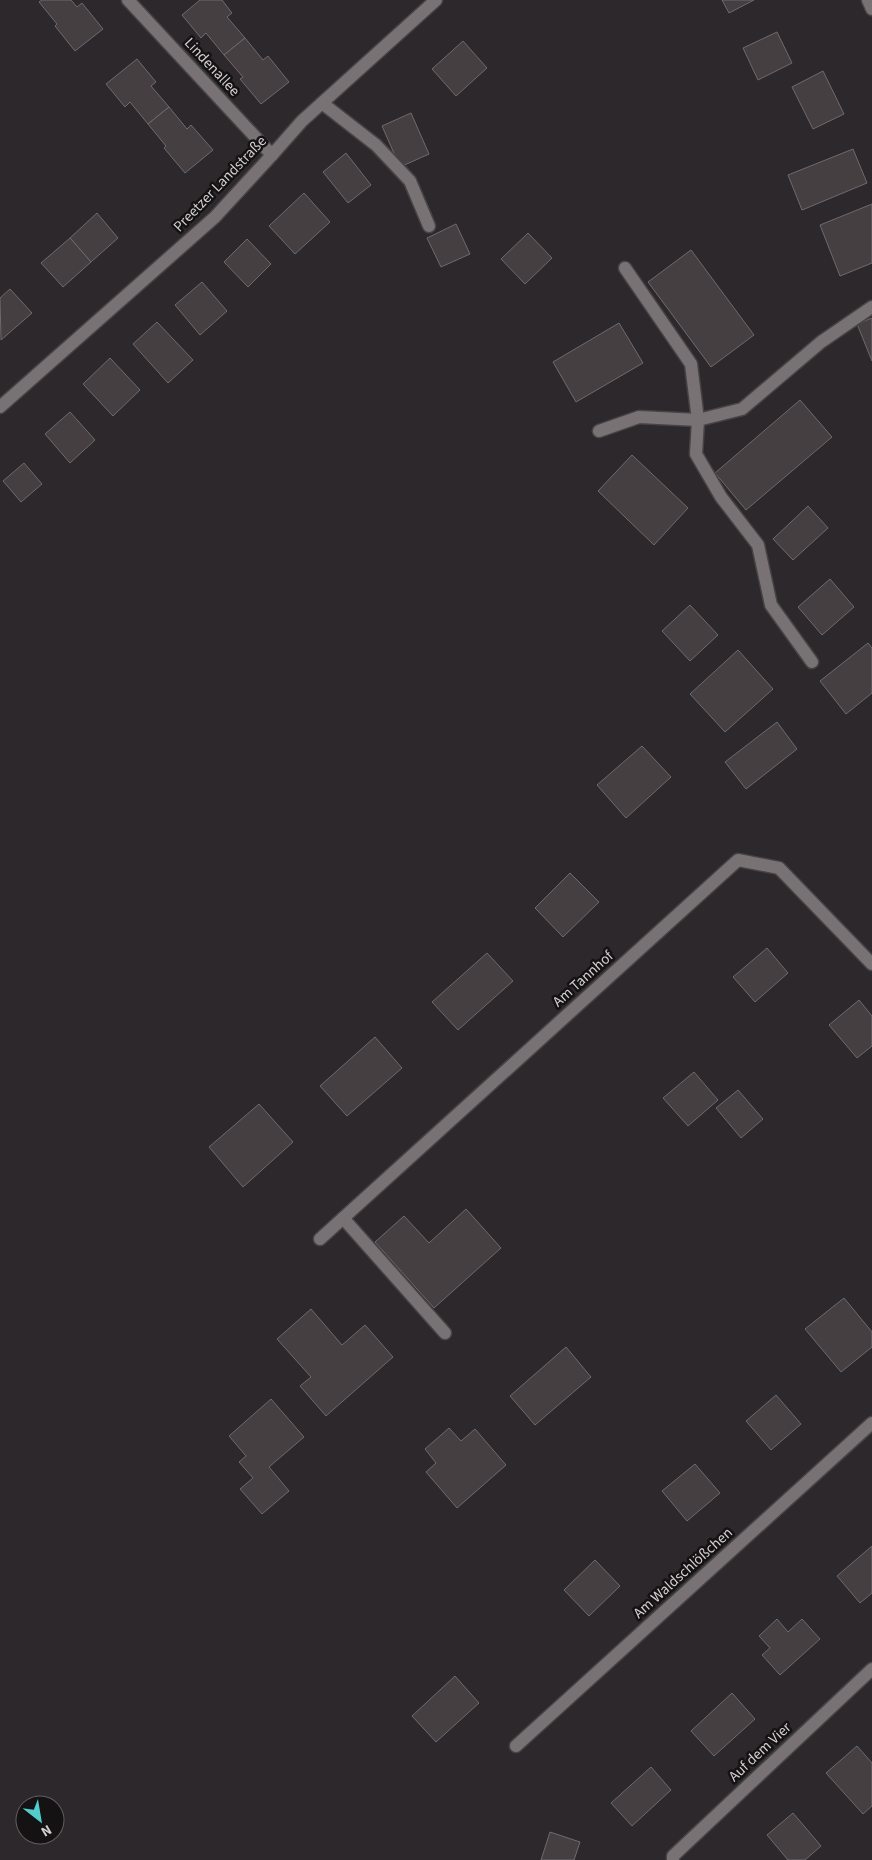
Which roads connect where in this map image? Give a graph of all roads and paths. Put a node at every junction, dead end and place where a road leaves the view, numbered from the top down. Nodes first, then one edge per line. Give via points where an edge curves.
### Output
1 (128, 0) edge
2 (436, 0) edge
3 (868, 0) edge
4 (872, 10) edge
5 (322, 102) junction
6 (272, 155) junction
7 (429, 226) dead end
8 (625, 268) dead end
9 (872, 307) edge
10 (0, 407) edge
11 (698, 420) junction
12 (599, 431) dead end
13 (812, 662) dead end
14 (872, 964) edge
15 (343, 1218) junction
16 (320, 1239) dead end
17 (445, 1333) dead end
18 (872, 1423) edge
19 (872, 1669) edge
20 (516, 1746) dead end
21 (673, 1860) edge

1 - 6 street, Lindenallee
2 - 5 street, Preetzer Landstraße
3 - 4 street
5 - 6 street, Preetzer Landstraße
5 - 7 street via 376,145 410,181
6 - 10 street, Preetzer Landstraße via 215,217
8 - 11 street via 691,364
9 - 11 street via 821,342 742,409
11 - 12 street via 639,417
11 - 13 street via 696,454 721,497 758,545 771,605
14 - 15 street, Am Tannhof via 779,868 738,860
15 - 16 street, Am Tannhof
15 - 17 street
18 - 20 street, Am Waldschlößchen
19 - 21 street, Auf dem Vier via 673,1856

